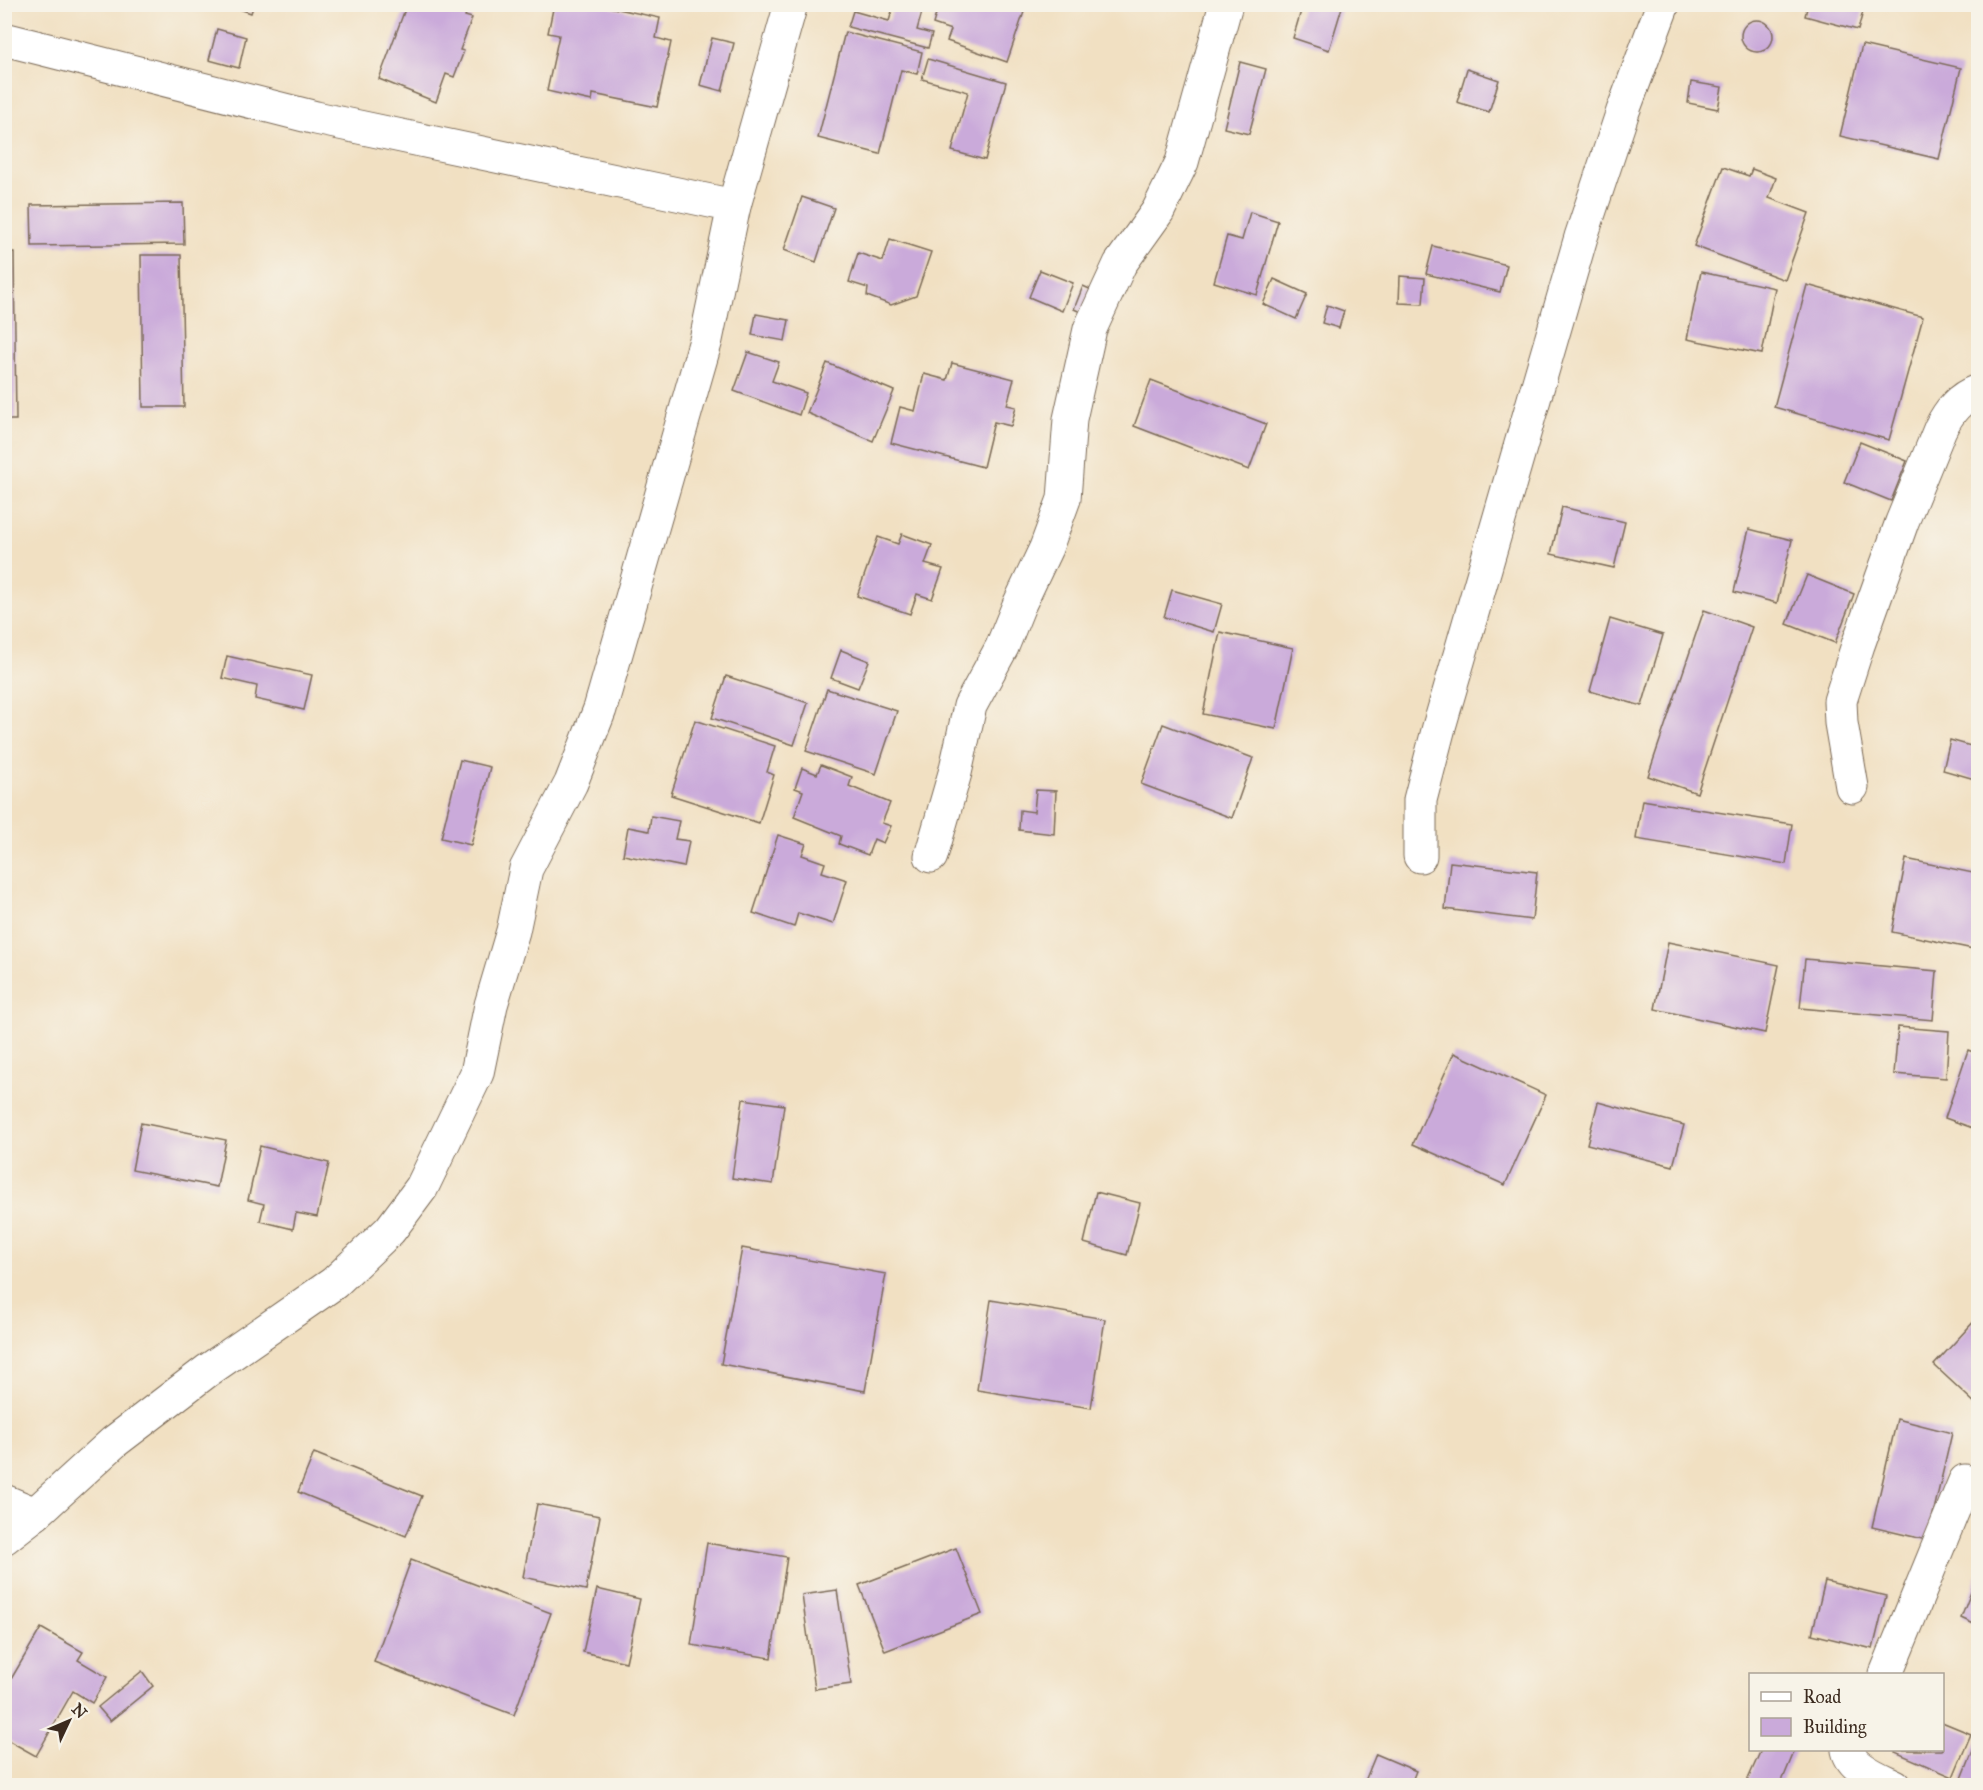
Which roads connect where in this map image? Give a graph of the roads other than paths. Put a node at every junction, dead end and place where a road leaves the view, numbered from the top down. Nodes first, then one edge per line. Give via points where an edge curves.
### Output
1 (790, 4) edge
2 (1226, 4) edge
3 (1663, 4) edge
4 (4, 39) edge
5 (734, 206) junction
6 (1978, 391) edge
7 (1852, 787) dead end
8 (931, 856) dead end
9 (1420, 856) dead end
10 (1965, 1481) dead end
11 (4, 1501) edge
12 (35, 1514) junction
13 (4, 1538) edge
14 (1886, 1673) edge
15 (1848, 1751) edge
16 (1895, 1785) edge

1 - 5 street
2 - 8 street via 1182,162 1158,210 1120,264 1090,329 1070,419 1065,499 1002,647 970,706 956,773
3 - 9 street via 1581,237 1439,727 1420,800
4 - 5 street via 316,118
5 - 12 street via 706,340 600,709 571,783 526,869 477,1073 422,1187 390,1230 334,1283 133,1428
6 - 7 street via 1955,405 1940,429 1902,522 1840,701 1840,723
10 - 14 street
11 - 12 street
12 - 13 street
15 - 16 street via 1857,1764

